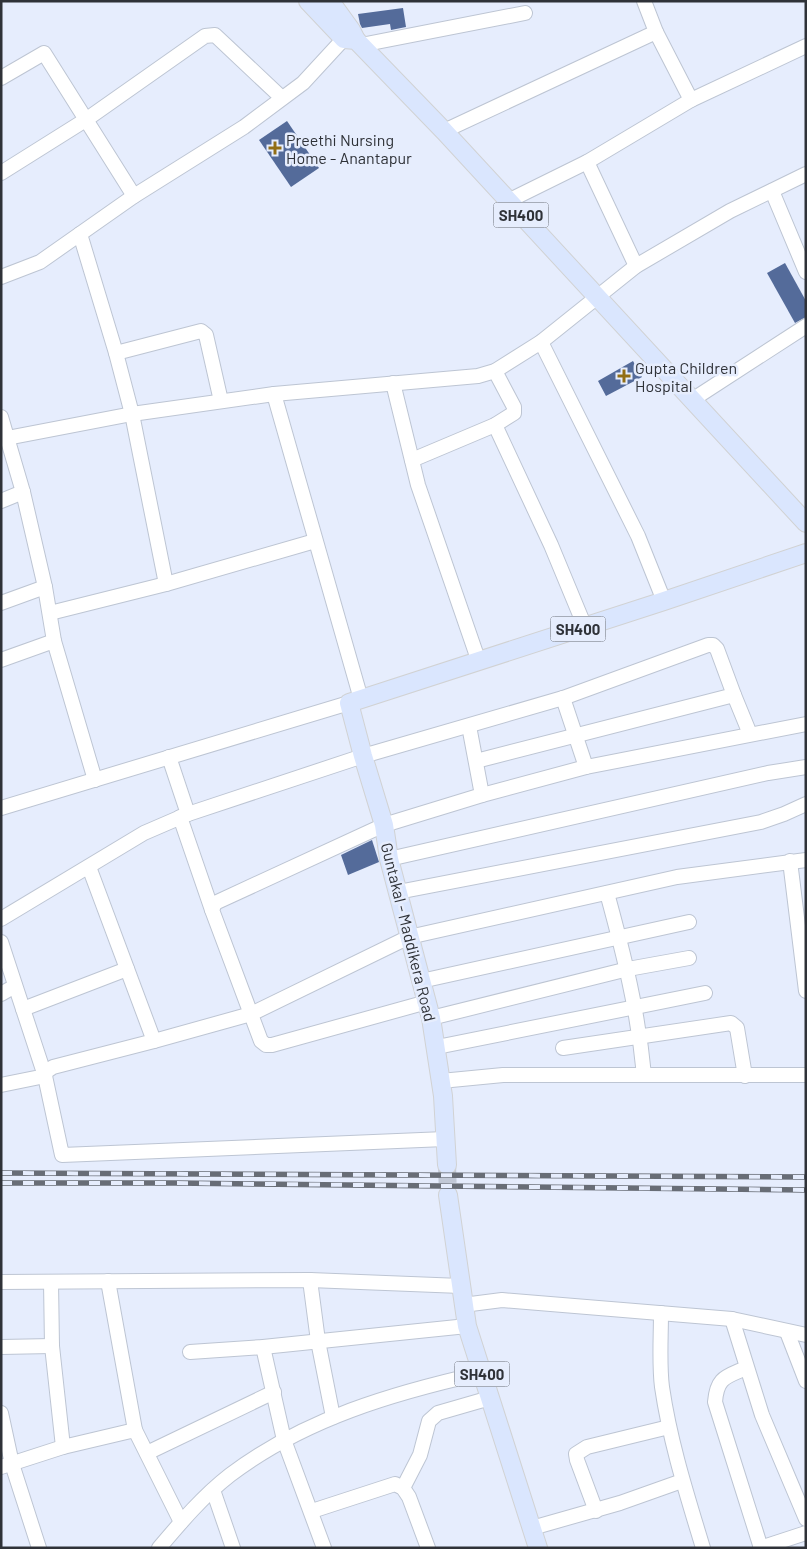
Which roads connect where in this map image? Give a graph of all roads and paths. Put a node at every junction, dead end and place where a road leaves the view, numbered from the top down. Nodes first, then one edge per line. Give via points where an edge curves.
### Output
1 (308, 1) edge
2 (330, 1) edge
3 (644, 1) edge
4 (525, 13) dead end
5 (656, 32) junction
6 (353, 39) junction
7 (806, 46) edge
8 (1, 78) edge
9 (282, 98) junction
10 (691, 100) junction
11 (86, 119) junction
12 (444, 132) junction
13 (587, 162) junction
14 (1, 173) edge
15 (806, 174) edge
16 (772, 191) junction
17 (134, 196) junction
18 (508, 201) junction
19 (80, 234) junction
20 (636, 266) junction
21 (806, 272) edge
22 (1, 277) edge
23 (597, 298) junction
24 (806, 326) edge
25 (540, 342) junction
26 (116, 353) junction
27 (495, 371) junction
28 (393, 383) junction
29 (274, 394) junction
30 (692, 400) junction
31 (221, 401) junction
32 (132, 414) junction
33 (1, 417) edge
34 (496, 425) junction
35 (7, 438) junction
36 (412, 460) junction
37 (23, 492) junction
38 (1, 500) edge
39 (806, 523) edge
40 (316, 541) junction
41 (806, 553) edge
42 (166, 584) junction
43 (45, 587) junction
44 (664, 601) junction
45 (1, 603) edge
46 (50, 613) junction
47 (585, 627) junction
48 (54, 641) junction
49 (1, 660) edge
50 (479, 662) junction
51 (734, 696) junction
52 (563, 698) junction
53 (355, 701) junction
54 (806, 724) edge
55 (469, 726) junction
56 (750, 734) junction
57 (576, 737) junction
58 (363, 756) junction
59 (169, 757) junction
60 (476, 761) junction
61 (586, 767) junction
62 (806, 767) edge
63 (95, 780) junction
64 (482, 795) junction
65 (806, 804) edge
66 (1, 808) edge
67 (184, 816) junction
68 (384, 825) junction
69 (390, 860) junction
70 (806, 860) edge
71 (790, 861) junction
72 (88, 867) junction
73 (398, 892) junction
74 (607, 893) junction
75 (212, 910) junction
76 (1, 920) edge
77 (689, 922) dead end
78 (409, 937) junction
79 (619, 937) junction
80 (1, 942) edge
81 (689, 958) dead end
82 (127, 969) junction
83 (628, 969) junction
84 (421, 980) junction
85 (15, 986) junction
86 (806, 992) edge
87 (706, 993) dead end
88 (1, 994) edge
89 (635, 1008) junction
90 (23, 1009) junction
91 (429, 1010) junction
92 (251, 1014) junction
93 (640, 1036) junction
94 (154, 1041) junction
95 (437, 1047) junction
96 (562, 1048) dead end
97 (644, 1075) junction
98 (806, 1075) edge
99 (44, 1076) junction
100 (745, 1076) junction
101 (441, 1081) junction
102 (1, 1085) edge
103 (446, 1138) junction
104 (447, 1165) tunnel mouth
105 (448, 1195) tunnel mouth
106 (310, 1280) junction
107 (1, 1282) edge
108 (51, 1282) junction
109 (108, 1282) junction
110 (461, 1286) junction
111 (463, 1305) junction
112 (661, 1313) junction
113 (732, 1319) junction
114 (466, 1326) junction
115 (787, 1332) junction
116 (806, 1335) edge
117 (318, 1341) junction
118 (52, 1346) junction
119 (1, 1347) edge
120 (263, 1347) junction
121 (190, 1352) dead end
122 (746, 1368) junction
123 (482, 1373) junction
124 (806, 1381) edge
125 (274, 1392) junction
126 (490, 1398) junction
127 (1, 1413) edge
128 (333, 1417) junction
129 (669, 1426) junction
130 (135, 1430) junction
131 (284, 1440) junction
132 (63, 1447) junction
133 (147, 1453) junction
134 (7, 1466) edge
135 (682, 1481) junction
136 (403, 1488) junction
137 (213, 1490) junction
138 (312, 1511) junction
139 (596, 1511) junction
140 (806, 1519) edge
141 (181, 1522) junction
142 (532, 1528) junction
143 (806, 1533) edge
144 (39, 1548) edge
145 (159, 1548) edge
146 (233, 1548) edge
147 (324, 1548) edge
148 (428, 1548) edge
149 (538, 1548) edge
150 (703, 1548) edge
151 (761, 1548) edge

1 - 6 main road, SH400
2 - 6 main road, SH400
3 - 5 street
4 - 6 street
5 - 10 street
5 - 12 street
6 - 9 street
6 - 12 main road, SH400
7 - 10 street
8 - 11 street via 44,53
9 - 11 street via 215,35 210,34
9 - 17 street via 244,127
10 - 13 street
11 - 14 street
11 - 17 street
12 - 18 main road, SH400
13 - 18 street
13 - 20 street
15 - 16 street
16 - 20 street via 730,211
16 - 21 street
17 - 19 street
18 - 23 main road, SH400
19 - 22 street via 40,262
19 - 26 street
20 - 23 street
23 - 25 street
23 - 30 main road, SH400
24 - 30 street
25 - 27 street
25 - 44 street via 634,528
26 - 31 street via 201,331 206,335
26 - 32 street
27 - 28 street via 478,376
27 - 34 street via 514,407 512,416
28 - 29 street
28 - 36 street
29 - 31 street
29 - 40 street
30 - 39 main road, SH400
31 - 32 street
32 - 35 street
32 - 42 street
33 - 35 street
34 - 36 street
34 - 47 street
35 - 37 street
36 - 50 street
37 - 38 street
37 - 43 street
40 - 42 street
40 - 53 street
41 - 44 main road, SH400
42 - 46 street
43 - 45 street
43 - 46 street
44 - 47 main road, SH400
46 - 48 street
47 - 50 main road, SH400
48 - 49 street
48 - 63 street
50 - 53 main road, SH400
51 - 52 street via 717,649 708,645
51 - 56 street
51 - 57 street
52 - 55 street
52 - 57 street
53 - 58 main road, Guntakal - Maddikera Road
53 - 59 street
54 - 56 street
55 - 58 street
55 - 60 street
56 - 61 street
57 - 60 street
57 - 61 street
58 - 67 street
58 - 68 main road, Guntakal - Maddikera Road
59 - 63 street
59 - 67 street
60 - 64 street
61 - 64 street
62 - 69 street
63 - 66 street
64 - 68 street
65 - 73 street via 761,822
67 - 72 street via 144,833
67 - 75 street
68 - 69 main road, Guntakal - Maddikera Road
68 - 75 street via 215,903
69 - 73 main road, Guntakal - Maddikera Road
70 - 71 street
71 - 74 street via 677,877
71 - 86 street
72 - 76 street
72 - 82 street
73 - 78 main road, Guntakal - Maddikera Road
74 - 78 street
74 - 79 street
75 - 92 street
77 - 79 street
78 - 84 main road, Guntakal - Maddikera Road
78 - 92 street
79 - 83 street
79 - 84 street
80 - 85 street
81 - 83 street
82 - 90 street
82 - 94 street
83 - 89 street
83 - 91 street
84 - 91 main road, Guntakal - Maddikera Road
85 - 88 street
85 - 90 street
87 - 89 street
89 - 93 street
89 - 95 street
90 - 99 street
91 - 92 street via 272,1045 261,1041
91 - 95 main road, Guntakal - Maddikera Road
92 - 94 street
93 - 96 street
93 - 97 street
93 - 100 street via 731,1023 737,1028
94 - 99 street via 53,1067
95 - 101 main road, Guntakal - Maddikera Road
97 - 100 street
97 - 101 street via 503,1075
98 - 100 street
99 - 102 street
99 - 103 street via 62,1155
101 - 103 main road, Guntakal - Maddikera Road
103 - 104 main road, Guntakal - Maddikera Road
105 - 110 main road, SH400
106 - 109 street
106 - 110 street
106 - 117 street
107 - 108 street
108 - 109 street
108 - 118 street
109 - 130 street
110 - 111 main road, SH400
111 - 112 street via 502,1300
111 - 114 main road, SH400
112 - 113 street
112 - 129 street via 662,1385
113 - 115 street
113 - 122 street
114 - 117 street
114 - 123 main road, SH400
115 - 116 street
115 - 124 street
117 - 120 street
117 - 128 street
118 - 119 street
118 - 132 street
120 - 121 street
120 - 125 street
122 - 140 street
122 - 151 street via 724,1378 716,1387 715,1402
123 - 126 main road, SH400
123 - 128 street via 420,1387
125 - 131 street
125 - 133 street
126 - 136 street via 438,1413 429,1421 420,1455
126 - 142 main road, SH400
127 - 134 street
128 - 131 street
129 - 135 street
129 - 139 street via 587,1447 576,1454
130 - 132 street
130 - 133 street
131 - 137 street
131 - 138 street
132 - 134 street
133 - 141 street
134 - 144 street
135 - 139 street
135 - 150 street
136 - 138 street via 395,1484
136 - 148 street
137 - 141 street
137 - 146 street
138 - 147 street
139 - 142 street
141 - 145 street
142 - 149 main road, SH400
143 - 151 street

